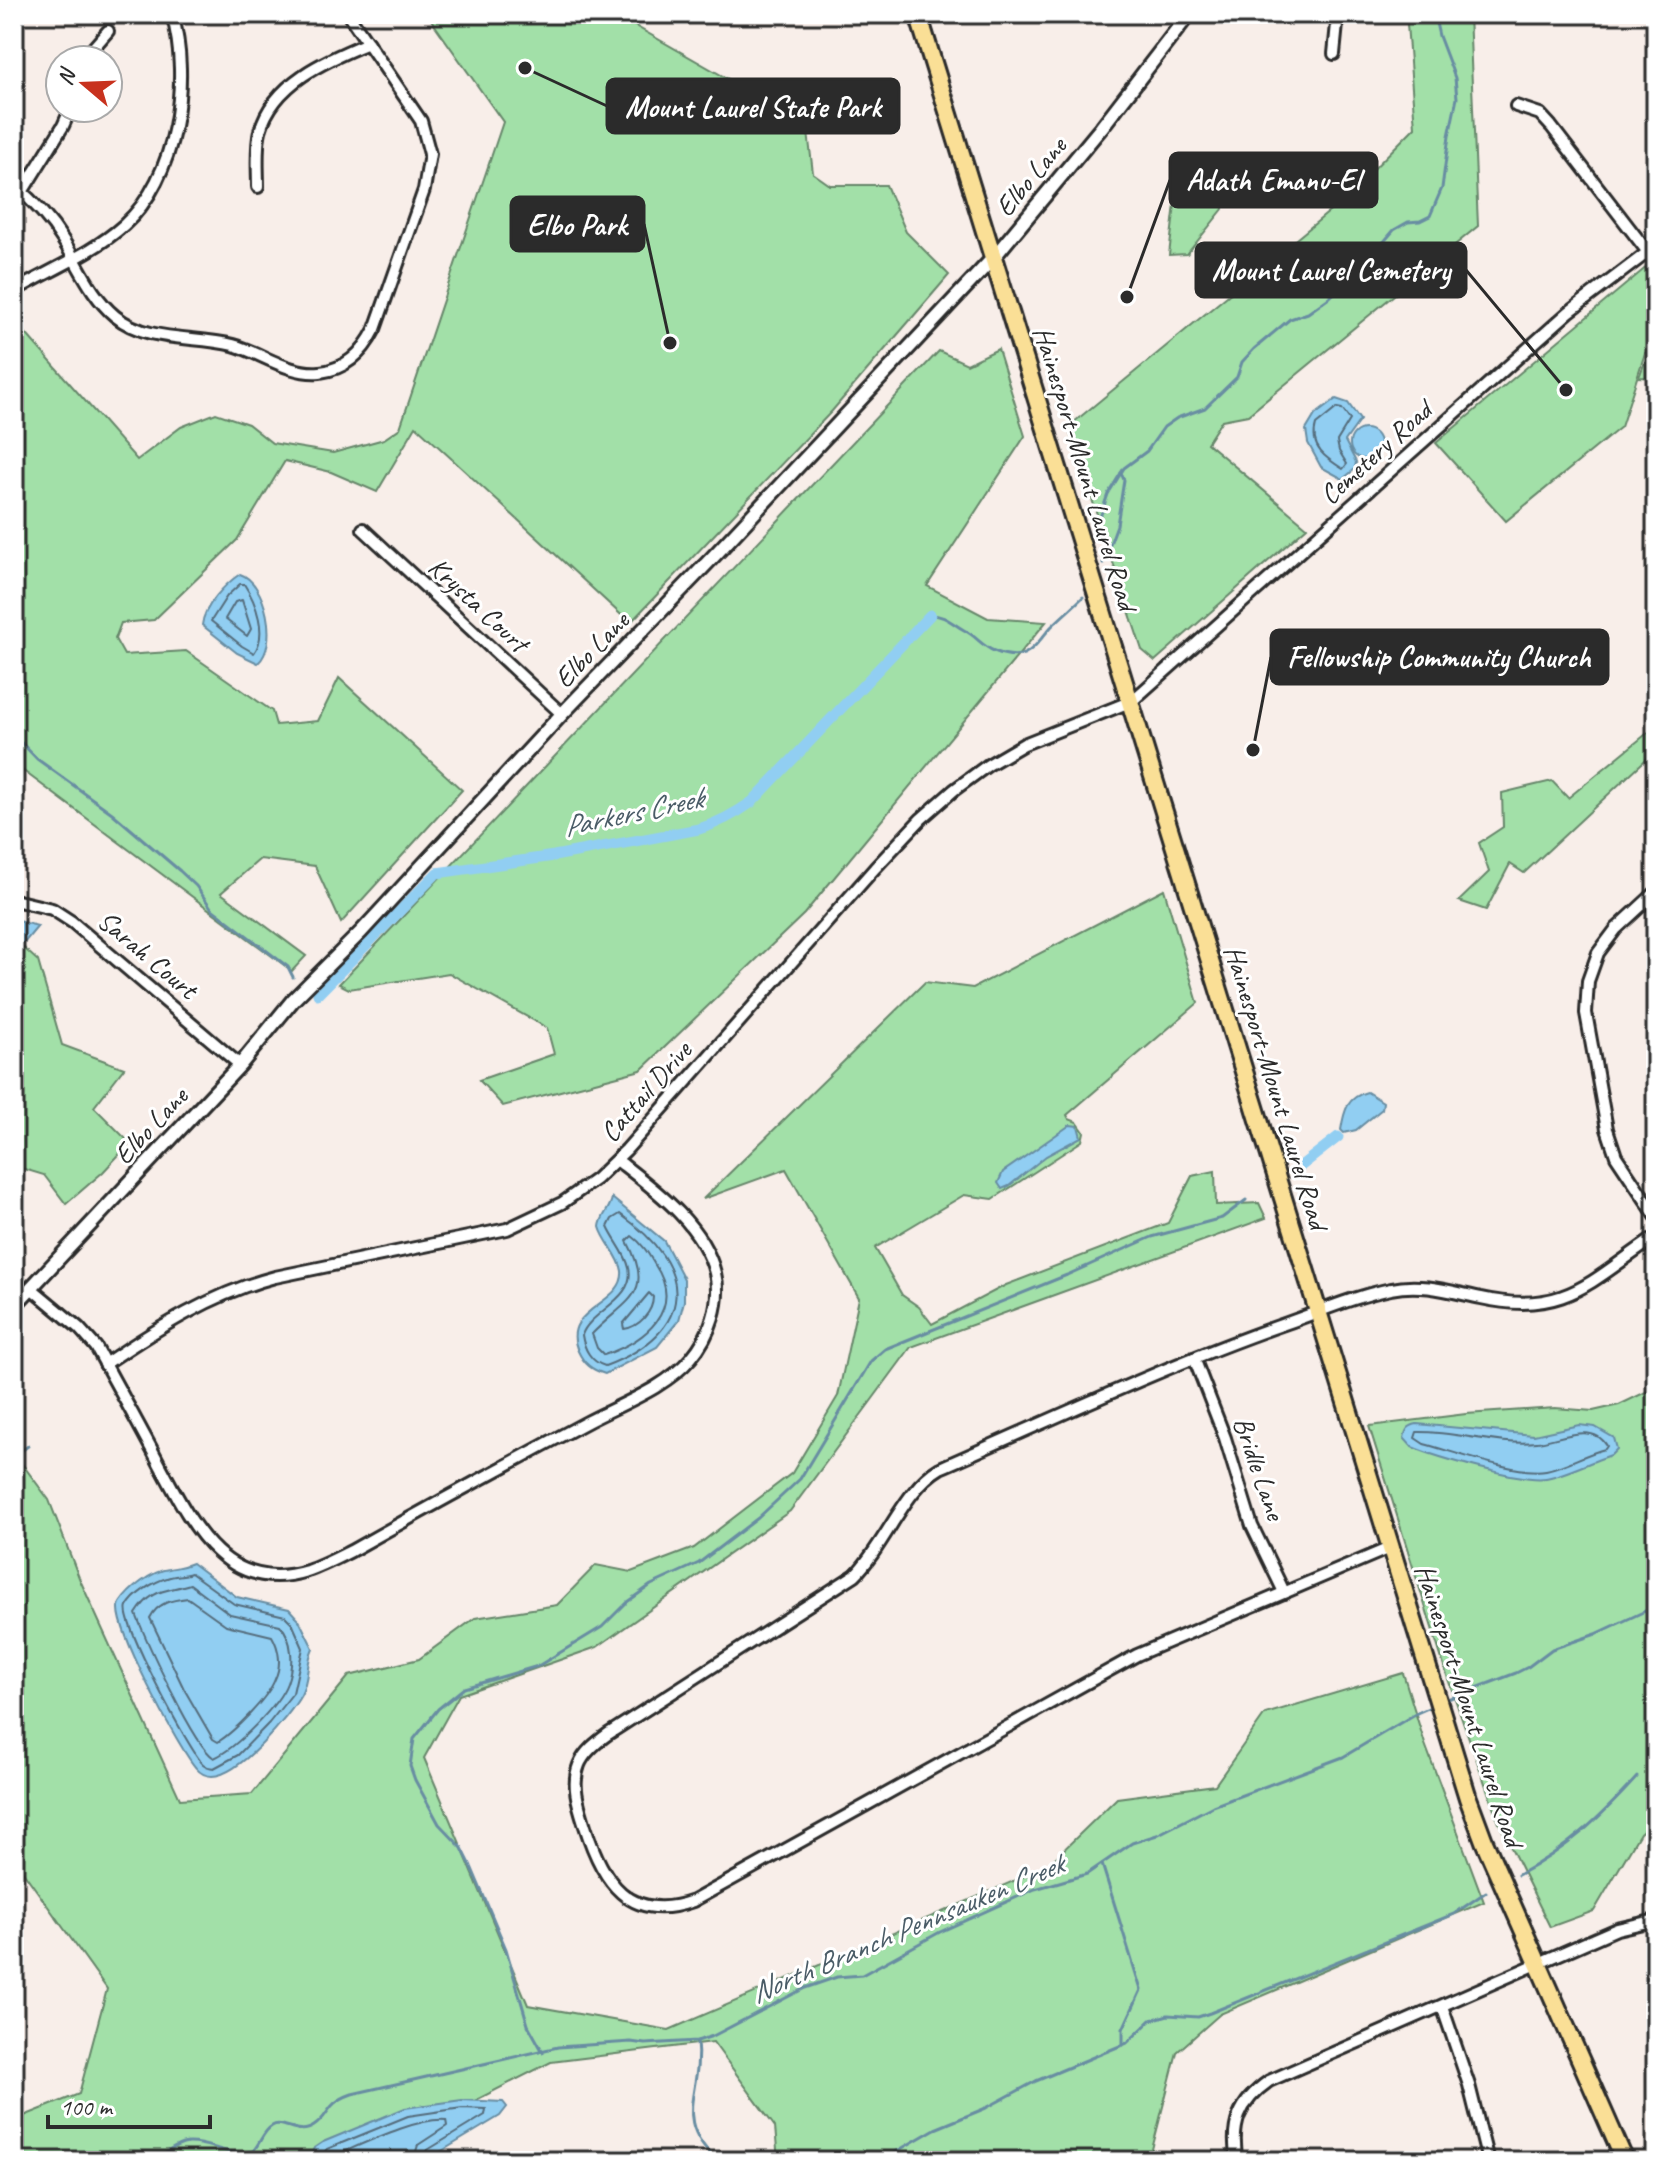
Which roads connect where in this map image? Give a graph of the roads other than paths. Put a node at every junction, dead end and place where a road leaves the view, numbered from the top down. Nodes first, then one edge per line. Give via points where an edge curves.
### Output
1 (172, 14) edge
2 (348, 14) edge
3 (918, 14) edge
4 (1189, 14) edge
5 (1338, 14) edge
6 (108, 31) dead end
7 (368, 43) junction
8 (97, 44) edge
9 (1334, 54) dead end
10 (1516, 106) dead end
11 (64, 124) edge
12 (258, 187) dead end
13 (18, 189) edge
14 (1652, 249) edge
15 (73, 257) junction
16 (994, 257) junction
17 (14, 291) edge
18 (363, 529) dead end
19 (1132, 701) junction
20 (562, 714) junction
21 (1656, 892) edge
22 (14, 900) edge
23 (240, 1065) junction
24 (617, 1160) junction
25 (1656, 1216) edge
26 (1656, 1237) edge
27 (31, 1288) junction
28 (14, 1306) edge
29 (1320, 1311) junction
30 (1194, 1358) junction
31 (105, 1364) junction
32 (1392, 1547) junction
33 (1284, 1592) junction
34 (1656, 1920) edge
35 (1539, 1965) junction
36 (1442, 2006) junction
37 (1237, 2161) edge
38 (1488, 2161) edge
39 (1625, 2161) edge

1 - 15 street via 179,80 171,144 161,173 124,225
2 - 7 street
3 - 16 main road, Hainesport-Mount Laurel Road
4 - 16 street, Elbo Lane
5 - 9 street
6 - 8 street
7 - 12 street via 325,62 275,101 260,131
7 - 15 street via 421,121 430,154 424,190 375,329 355,357 335,369 300,371 229,344 138,329 105,306
10 - 14 street via 1540,114
11 - 13 street
13 - 15 street via 54,226
14 - 19 street, Cemetery Road via 1569,312
15 - 17 street
16 - 19 main road, Hainesport-Mount Laurel Road
16 - 20 street, Elbo Lane
18 - 20 street, Krysta Court
19 - 24 street, Cattail Drive via 1024,744 938,804
19 - 29 main road, Hainesport-Mount Laurel Road
20 - 23 street, Elbo Lane via 293,1000
21 - 25 street via 1598,953 1588,981 1586,1013 1612,1144
22 - 23 street, Sarah Court via 52,909 72,922
23 - 27 street, Elbo Lane
24 - 31 street, Cattail Drive via 562,1203 526,1222 238,1288
24 - 31 street via 678,1214 711,1260 716,1303 691,1358 651,1388 321,1566 291,1575 261,1574 232,1564 208,1544
26 - 29 street via 1583,1288 1545,1303 1408,1287
27 - 28 street, Elbo Lane
27 - 31 street via 79,1328
29 - 30 street
29 - 32 main road, Hainesport-Mount Laurel Road
30 - 33 street, Bridle Lane via 1252,1526
30 - 33 street via 927,1475 855,1575 596,1743 576,1775 577,1801 591,1845 613,1886 637,1903 664,1908 693,1901 1137,1655
32 - 33 street
32 - 35 main road, Hainesport-Mount Laurel Road via 1484,1841
34 - 35 street via 1617,1929
35 - 36 street
35 - 39 main road, Hainesport-Mount Laurel Road
36 - 37 street via 1256,2090 1235,2125
36 - 38 street

